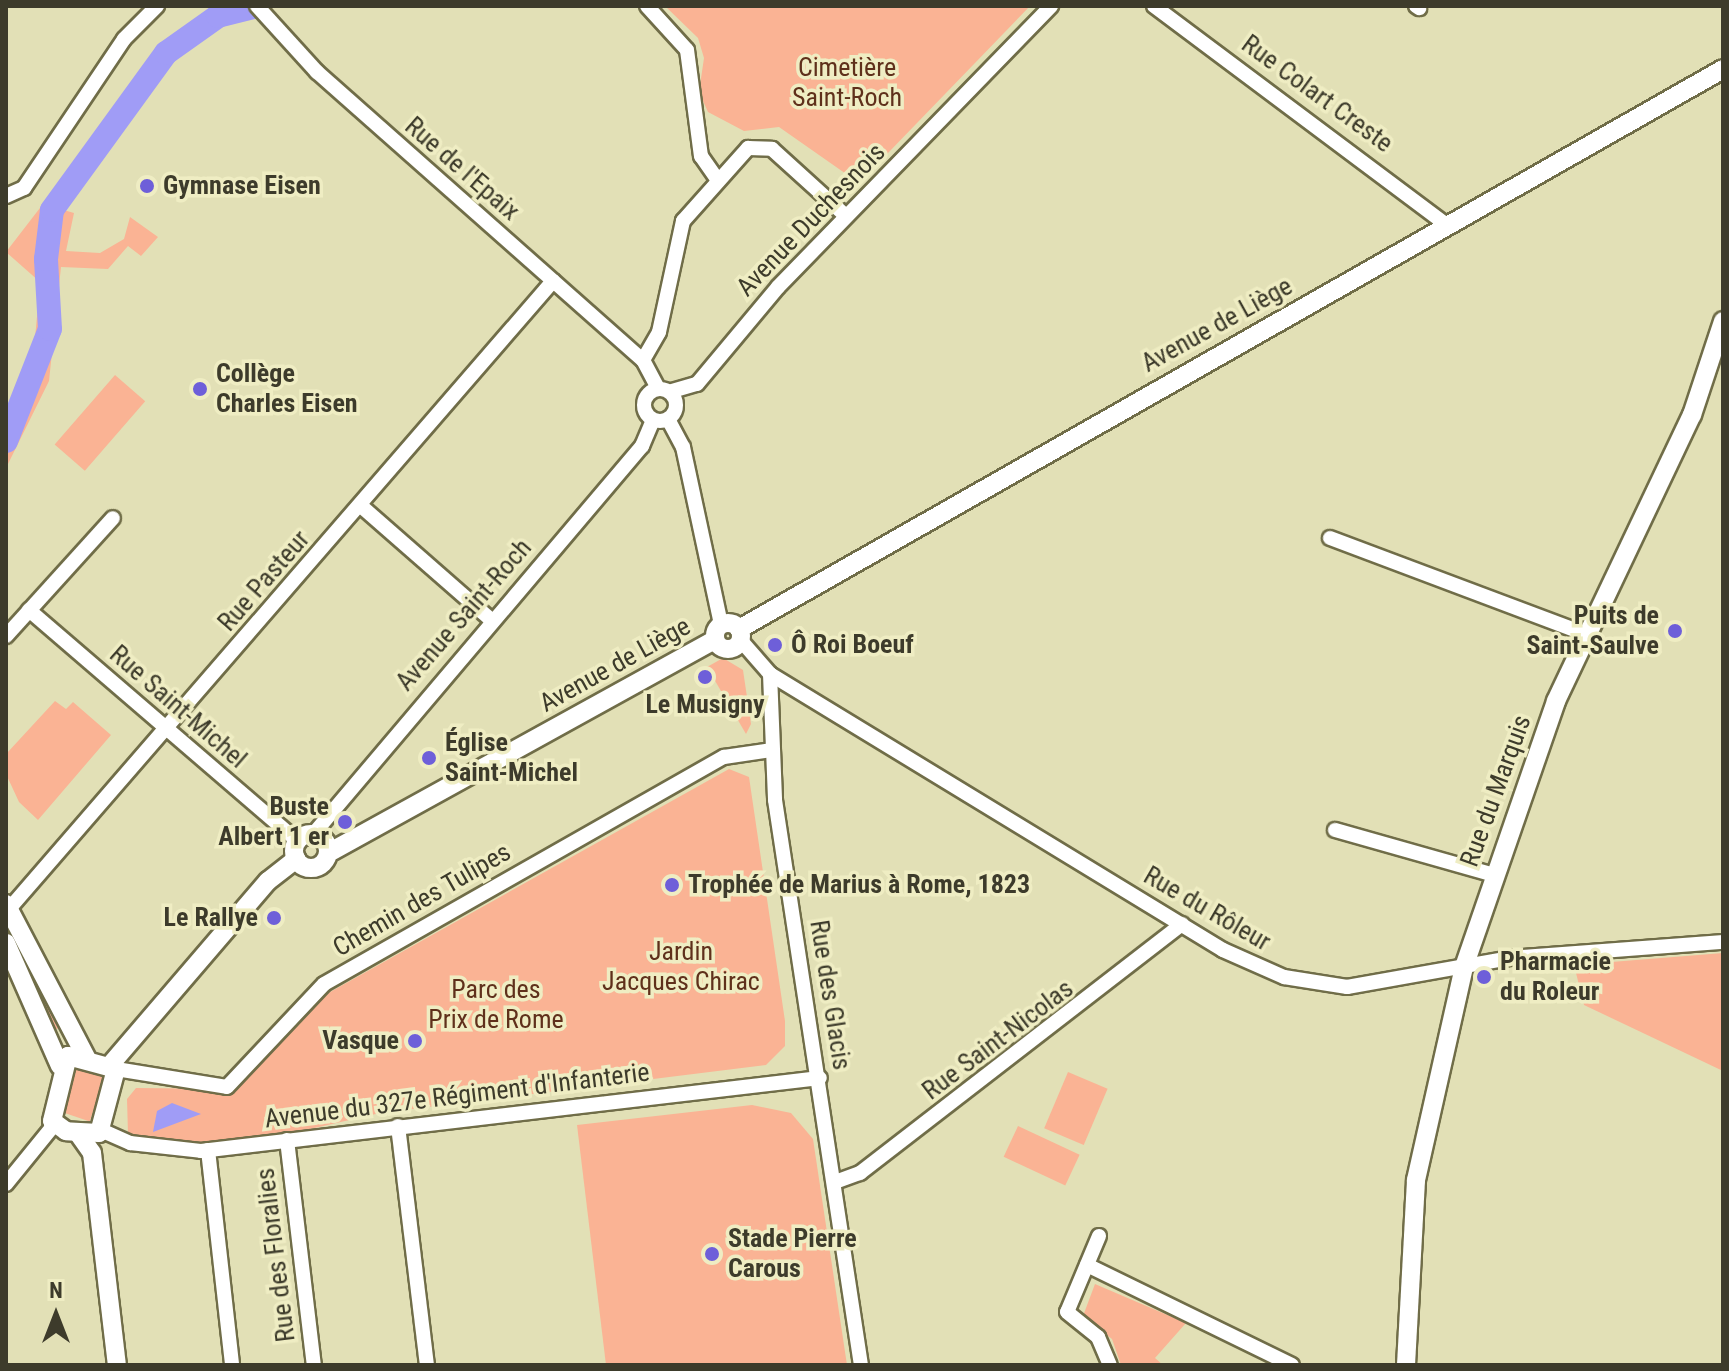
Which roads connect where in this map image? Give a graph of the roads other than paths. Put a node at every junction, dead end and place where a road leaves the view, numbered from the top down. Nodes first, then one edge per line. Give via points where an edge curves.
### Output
1 (157, 6) edge
2 (647, 6) edge
3 (1051, 6) edge
4 (1154, 6) edge
5 (261, 10) edge
6 (1723, 69) edge
7 (717, 179) junction
8 (6, 196) edge
9 (846, 216) junction
10 (1447, 225) junction
11 (553, 281) junction
12 (1723, 321) edge
13 (643, 360) junction
14 (657, 386) junction
15 (672, 391) junction
16 (668, 419) junction
17 (652, 423) junction
18 (361, 506) junction
19 (113, 518) dead end
20 (1330, 538) dead end
21 (29, 610) junction
22 (491, 620) junction
23 (729, 634) junction
24 (1585, 634) junction
25 (6, 636) edge
26 (770, 674) junction
27 (167, 730) junction
28 (772, 750) junction
29 (1335, 830) dead end
30 (303, 839) junction
31 (332, 851) junction
32 (296, 859) junction
33 (1494, 875) junction
34 (7, 907) edge
35 (1182, 924) junction
36 (1723, 942) edge
37 (6, 943) edge
38 (1464, 967) junction
39 (86, 1057) junction
40 (60, 1066) junction
41 (113, 1066) junction
42 (820, 1078) junction
43 (54, 1125) junction
44 (398, 1126) junction
45 (102, 1132) junction
46 (78, 1133) junction
47 (287, 1140) junction
48 (208, 1150) junction
49 (8, 1176) edge
50 (835, 1182) junction
51 (1099, 1236) dead end
52 (1087, 1265) junction
53 (117, 1365) edge
54 (129, 1365) edge
55 (232, 1365) edge
56 (314, 1365) edge
57 (427, 1365) edge
58 (861, 1365) edge
59 (1110, 1365) edge
60 (1292, 1365) edge
61 (1406, 1365) edge

1 - 8 street via 124,39 29,182
2 - 7 street via 687,50 701,156
3 - 9 street, Avenue Duchesnois
4 - 10 street, Rue Colart Creste
5 - 11 street, Rue de l'Epaix via 317,72
6 - 10 main road, Avenue de Liège
7 - 9 street via 748,148 765,145
7 - 13 street via 679,228 659,332
9 - 15 street, Avenue Duchesnois via 697,384
10 - 23 main road, Avenue de Liège
11 - 13 street, Rue de l'Epaix
11 - 18 street, Rue Pasteur
12 - 24 main road, Rue du Marquis via 1692,415
13 - 14 street
14 - 15 street
14 - 17 street via 646,411
15 - 16 street
16 - 17 street
16 - 23 street via 683,447
17 - 22 street, Avenue Saint-Roch via 642,446
18 - 22 street
18 - 27 street, Rue Pasteur
19 - 21 street
20 - 24 street
21 - 25 street
21 - 27 street, Rue Saint-Michel
22 - 30 street, Avenue Saint-Roch
23 - 26 street
23 - 31 main road, Avenue de Liège
24 - 33 main road, Rue du Marquis
26 - 28 street, Rue des Glacis
26 - 35 street, Rue du Rôleur
27 - 30 street, Rue Saint-Michel
27 - 34 street, Rue Pasteur
28 - 41 street, Chemin des Tulipes via 724,757 328,982 227,1087
28 - 42 street, Rue des Glacis
29 - 33 street
30 - 31 main road
30 - 32 main road
31 - 32 main road, Avenue de Liège via 321,866
32 - 41 main road via 223,933
33 - 38 main road, Rue du Marquis
34 - 39 main road
35 - 38 street, Rue du Rôleur via 1252,965 1322,987
35 - 50 street, Rue Saint-Nicolas via 860,1173
36 - 38 street, Rue du Rôleur
37 - 40 main road
38 - 61 main road, Rue du Marquis via 1416,1180
39 - 40 main road via 68,1056
39 - 41 main road
40 - 43 main road
41 - 45 main road
42 - 44 street, Avenue du 327e Régiment d'Infanterie
42 - 50 street, Rue des Glacis
43 - 46 main road
43 - 49 street
44 - 47 street, Avenue du 327e Régiment d'Infanterie
44 - 57 street
45 - 46 main road
45 - 48 street, Avenue du 327e Régiment d'Infanterie via 130,1143
45 - 54 main road
46 - 53 main road via 92,1153
47 - 48 street, Avenue du 327e Régiment d'Infanterie
47 - 56 street, Rue des Floralies
48 - 55 street
50 - 58 street, Rue des Glacis
51 - 52 street
52 - 59 street via 1067,1317 1098,1337
52 - 60 street

